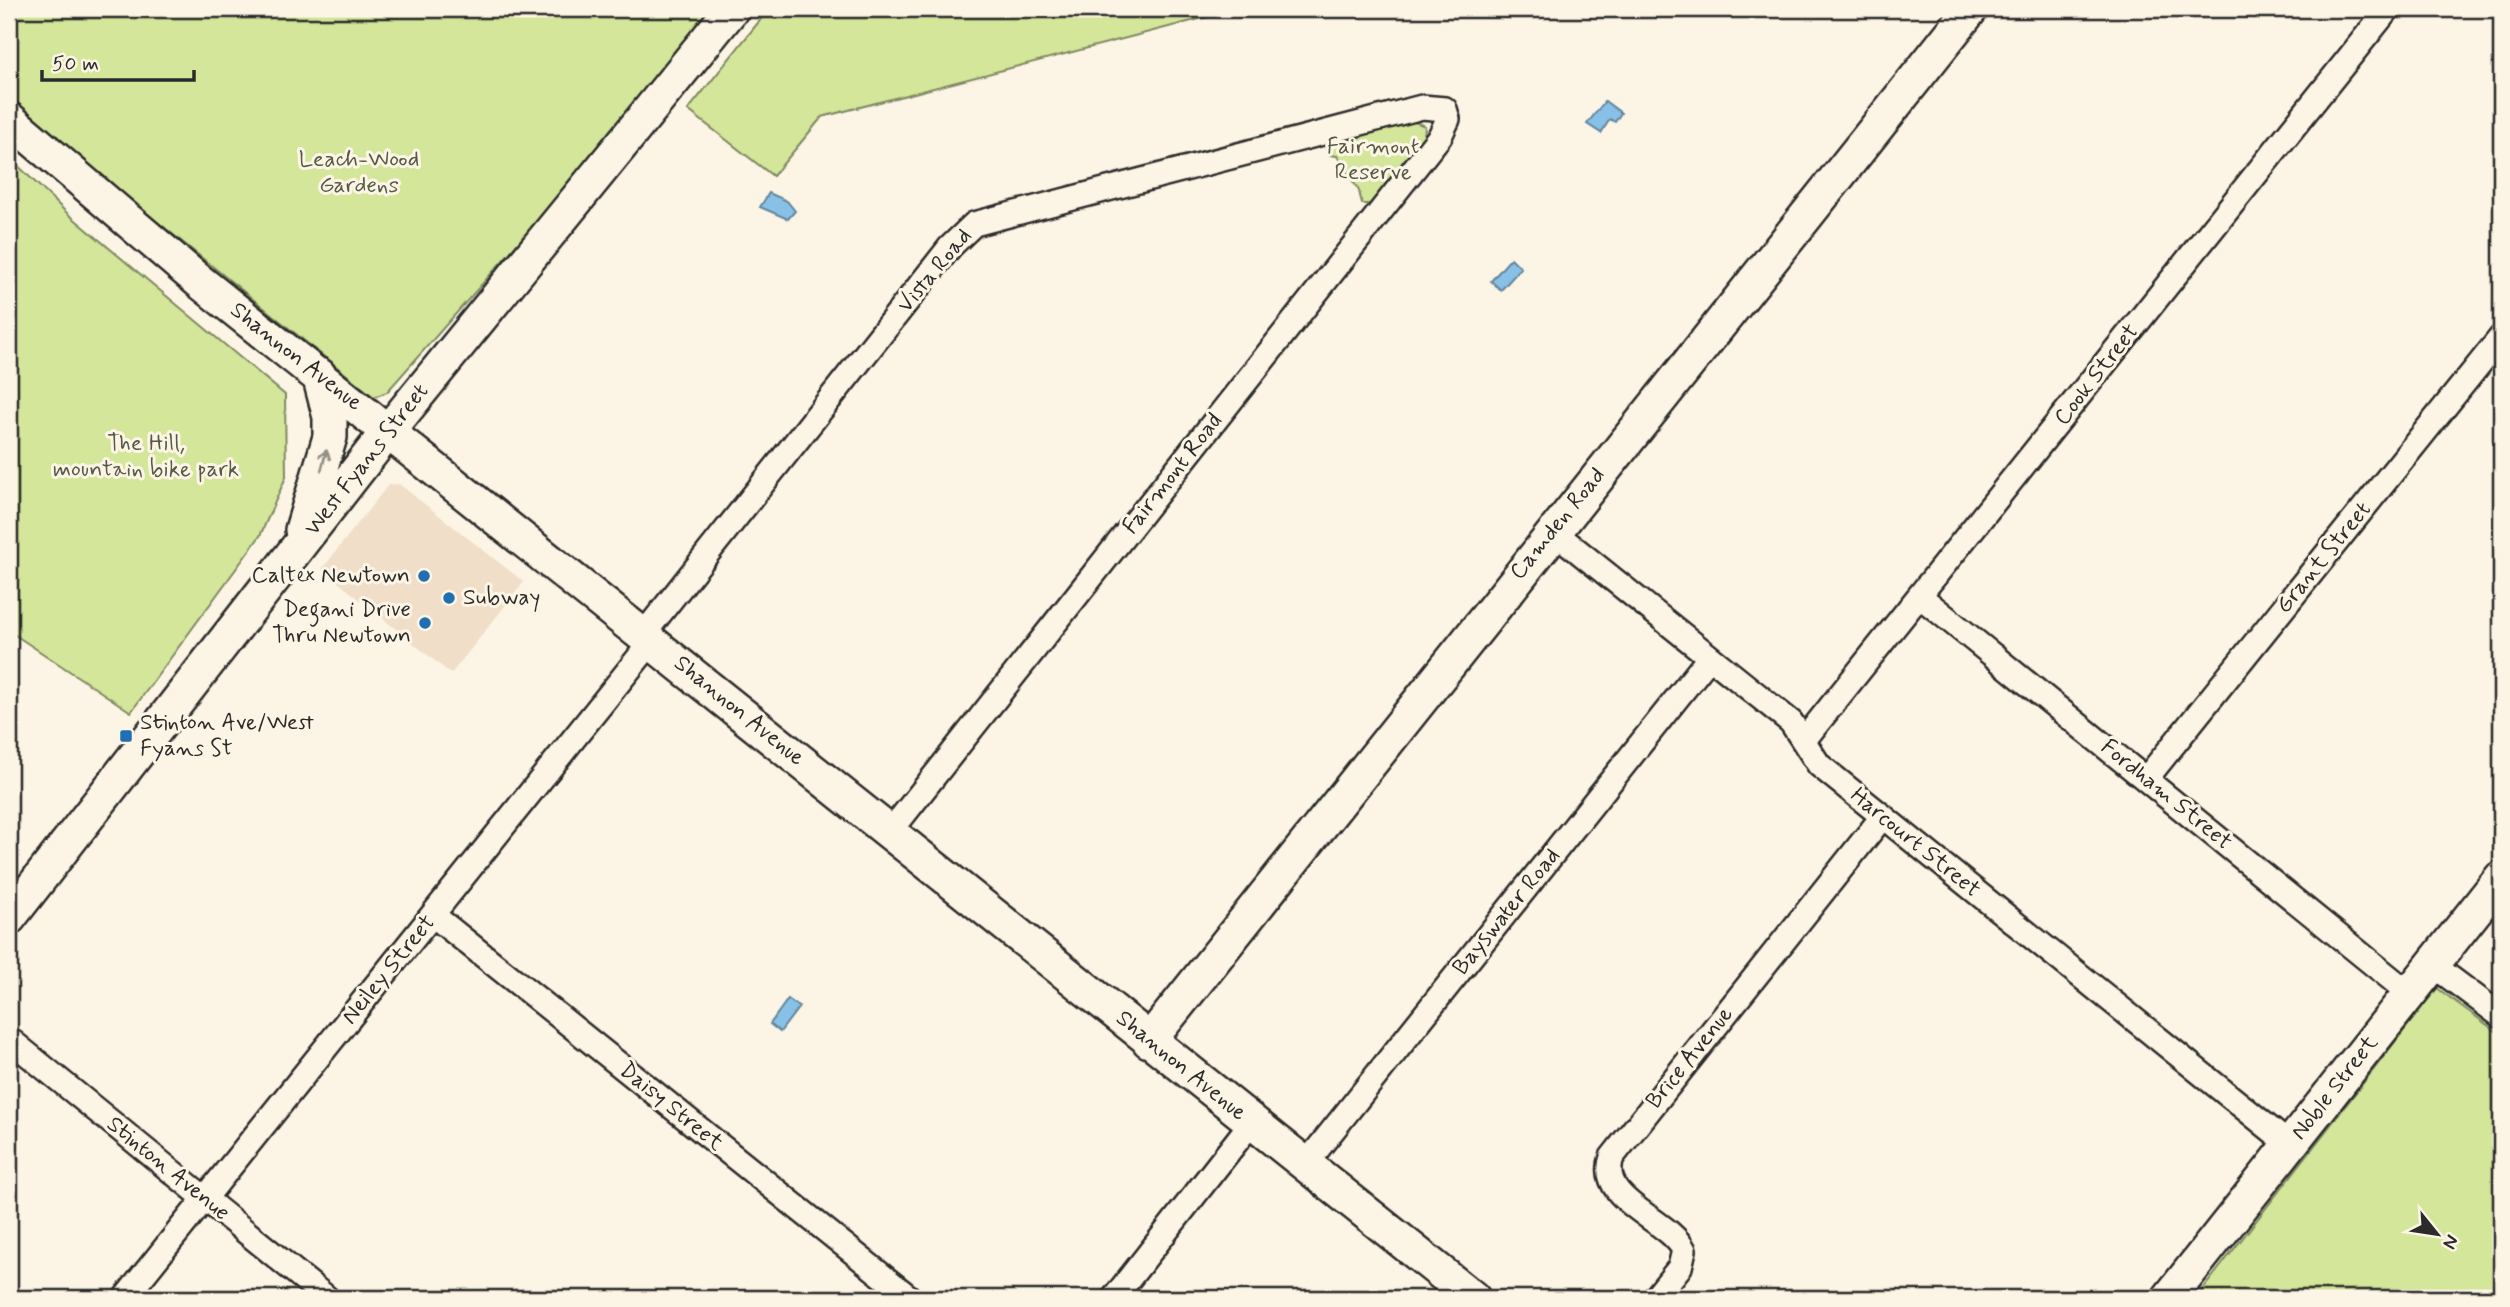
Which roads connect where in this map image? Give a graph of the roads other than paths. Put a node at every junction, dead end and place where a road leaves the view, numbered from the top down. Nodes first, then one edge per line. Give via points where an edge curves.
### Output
1 (732, 9) edge
2 (1971, 9) edge
3 (2388, 9) edge
4 (1447, 111) joint
5 (9, 119) edge
6 (2501, 337) edge
7 (319, 375) junction
8 (389, 430) junction
9 (1553, 531) junction
10 (296, 549) junction
11 (1921, 597) junction
12 (647, 638) junction
13 (1709, 658) junction
14 (1804, 740) junction
15 (2146, 779) junction
16 (1883, 816) junction
17 (890, 832) junction
18 (2501, 878) edge
19 (433, 915) junction
20 (9, 918) edge
21 (2433, 965) junction
22 (2410, 994) junction
23 (2501, 1016) edge
24 (9, 1039) edge
25 (1149, 1041) junction
26 (1251, 1122) junction
27 (2290, 1145) junction
28 (1305, 1165) junction
29 (205, 1199) junction
30 (125, 1298) edge
31 (327, 1298) edge
32 (910, 1298) edge
33 (1114, 1298) edge
34 (1473, 1298) edge
35 (1655, 1298) edge
36 (2169, 1298) edge

1 - 8 main road, West Fyans Street
2 - 9 main road, Camden Road
3 - 11 street, Cook Street
4 - 12 street, Vista Road via 1422,107 974,224 950,247
4 - 17 street, Fairmont Road via 1448,121 1440,136
5 - 7 main road, Shannon Avenue via 199,281
6 - 15 street, Grant Street
7 - 8 main road, Shannon Avenue
10 -> 7 main road via 330,437
8 - 10 main road, West Fyans Street
8 - 12 main road, Shannon Avenue
9 - 13 street, Harcourt Street
9 - 25 main road, Camden Road
10 - 20 main road, West Fyans Street
11 - 14 street, Cook Street
11 - 15 street, Fordham Street
12 - 17 main road, Shannon Avenue
12 - 19 street, Neiley Street
13 - 14 street, Harcourt Street via 1790,721
13 - 28 street, Bayswater Road
14 - 16 street, Harcourt Street via 1819,765
15 - 22 street, Fordham Street
16 - 27 street, Harcourt Street
16 - 35 street, Brice Avenue via 1612,1157 1609,1169 1615,1185 1684,1250 1680,1267
17 - 25 main road, Shannon Avenue
18 - 21 main road, Noble Street
19 - 29 street, Neiley Street
19 - 32 street, Daisy Street
21 - 22 main road, Noble Street
21 - 23 street
22 - 27 main road, Noble Street
24 - 29 street, Stinton Avenue
25 - 26 main road, Shannon Avenue
26 - 28 main road, Shannon Avenue
26 - 33 street
27 - 36 main road, Noble Street
28 - 34 main road, Shannon Avenue
29 - 30 street, Neiley Street
29 - 31 street, Stinton Avenue

